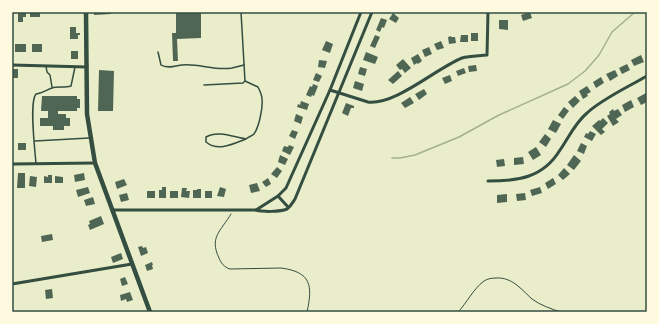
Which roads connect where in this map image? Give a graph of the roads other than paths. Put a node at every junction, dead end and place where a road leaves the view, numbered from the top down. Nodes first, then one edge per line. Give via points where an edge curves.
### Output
1 (86, 12) edge
2 (241, 12) edge
3 (361, 12) edge
4 (372, 12) edge
5 (488, 12) edge
6 (158, 52) dead end
7 (244, 64) junction
8 (12, 65) edge
9 (46, 66) junction
10 (75, 67) junction
11 (87, 67) junction
12 (647, 76) edge
13 (245, 82) junction
14 (204, 85) dead end
15 (52, 88) junction
16 (330, 90) junction
17 (339, 93) junction
18 (91, 138) junction
19 (246, 139) junction
20 (34, 141) junction
21 (95, 163) junction
22 (12, 164) edge
23 (36, 164) junction
24 (488, 182) dead end
25 (278, 196) junction
26 (288, 207) junction
27 (112, 210) junction
28 (256, 210) junction
29 (132, 264) junction
30 (12, 284) edge
31 (150, 312) edge

1 - 11 main road
2 - 7 lane
3 - 16 street
4 - 17 street
5 - 17 street via 487,55 463,58 387,100 373,103
6 - 7 lane via 163,67 199,65 232,68
7 - 13 lane
8 - 9 street
9 - 10 street
9 - 15 lane
10 - 11 street
10 - 15 lane via 71,86
11 - 18 main road
12 - 24 street via 587,113 560,151 540,170 517,180
13 - 14 lane
13 - 19 lane via 258,87 262,100 261,115 256,129
15 - 20 lane via 34,96
16 - 17 street
16 - 25 street via 286,188
17 - 26 street via 296,199
18 - 20 lane
18 - 21 main road
19 - 19 lane via 211,134 206,137 206,142 210,146 224,147
20 - 23 lane
21 - 23 street
21 - 27 main road
22 - 23 street
25 - 26 street
25 - 28 street
26 - 28 street via 281,211
27 - 28 street
27 - 29 main road
29 - 30 street
29 - 31 main road

